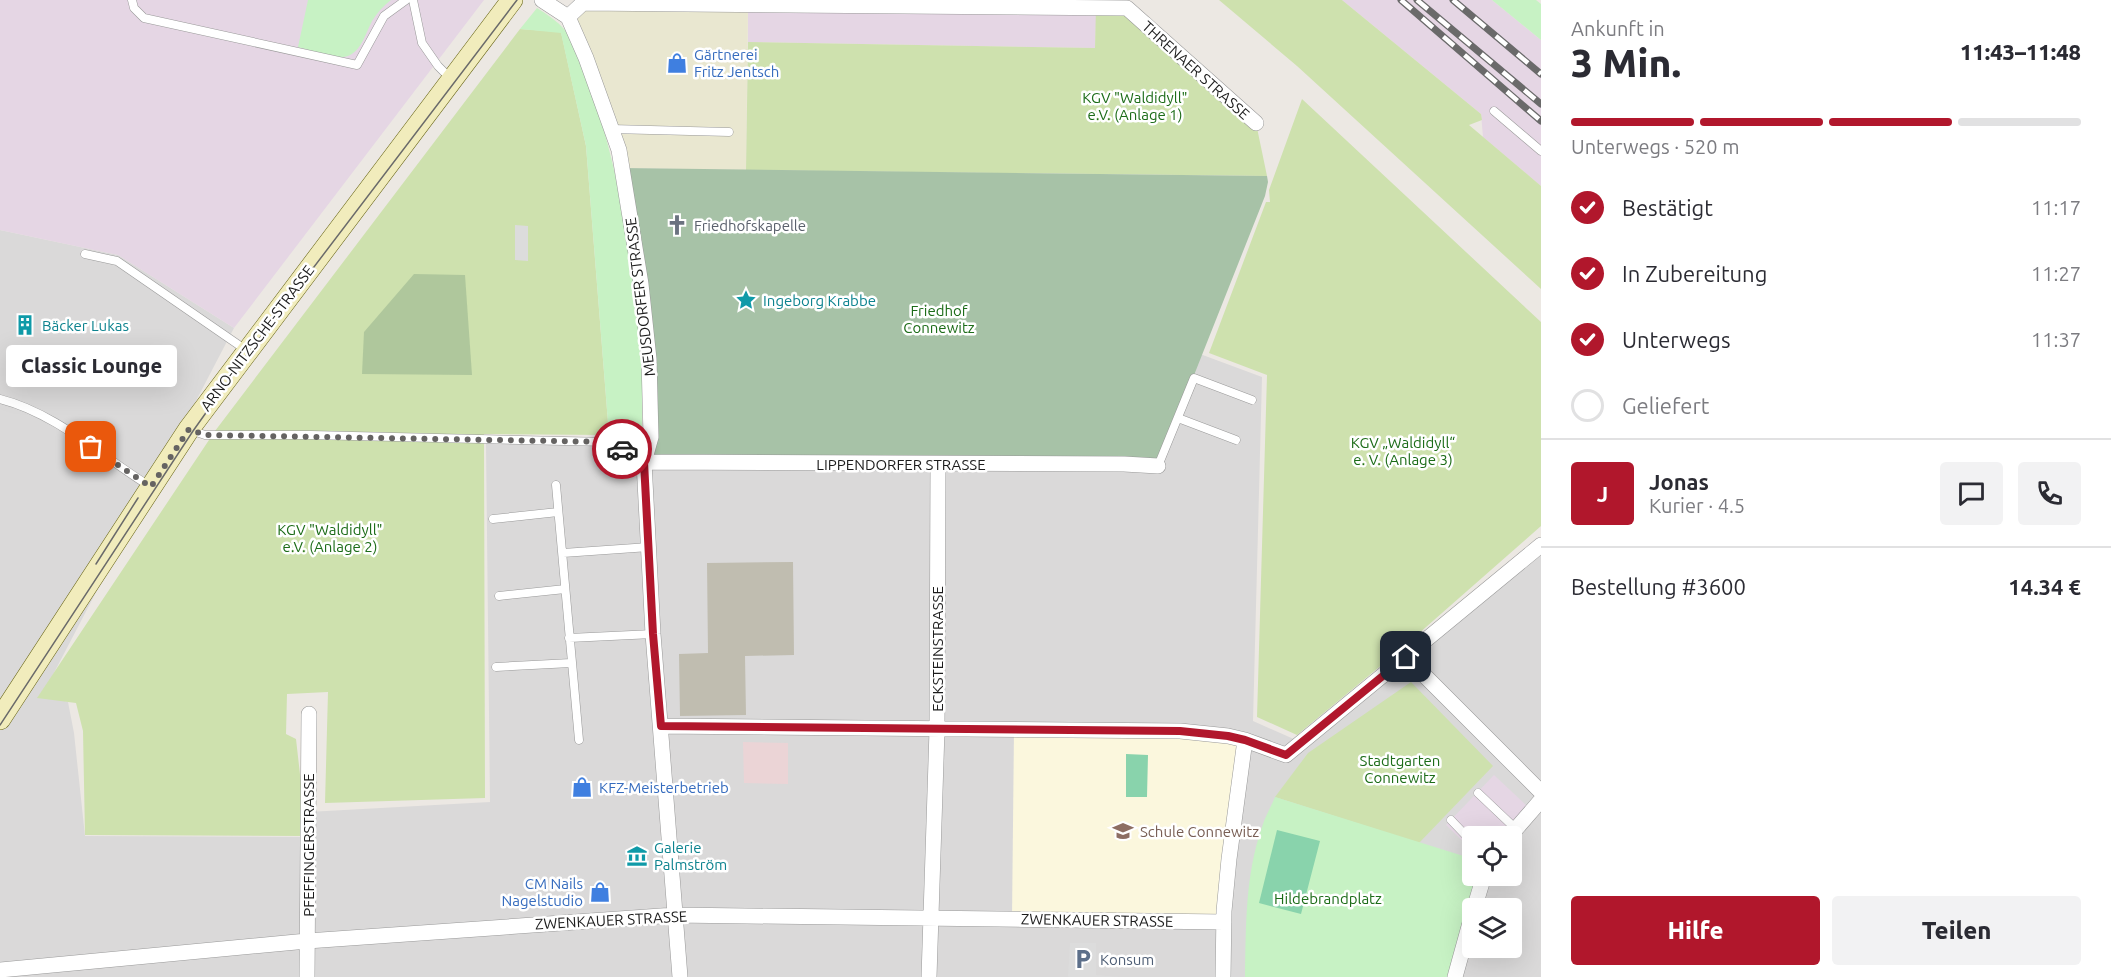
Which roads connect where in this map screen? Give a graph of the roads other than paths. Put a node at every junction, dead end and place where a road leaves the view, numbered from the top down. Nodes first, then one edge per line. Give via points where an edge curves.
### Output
1 (132, 0) edge
2 (406, 0) edge
3 (413, 0) edge
4 (512, 0) edge
5 (542, 0) edge
6 (730, 2) edge
7 (976, 3) edge
8 (1038, 3) edge
9 (568, 17) junction
10 (451, 80) junction
11 (1494, 111) dead end
12 (1256, 123) dead end
13 (611, 129) junction
14 (729, 132) dead end
15 (1541, 151) edge
16 (85, 254) dead end
17 (248, 351) junction
18 (0, 399) edge
19 (1252, 400) dead end
20 (1178, 417) junction
21 (189, 429) junction
22 (1236, 440) dead end
23 (644, 462) junction
24 (938, 465) junction
25 (1158, 466) joint
26 (556, 485) dead end
27 (151, 487) junction
28 (558, 512) junction
29 (493, 519) dead end
30 (1541, 545) edge
31 (648, 547) junction
32 (562, 553) junction
33 (565, 589) junction
34 (500, 596) dead end
35 (653, 634) junction
36 (569, 638) junction
37 (1406, 657) junction
38 (571, 663) junction
39 (496, 667) dead end
40 (309, 714) dead end
41 (1, 715) edge
42 (661, 726) junction
43 (937, 730) junction
44 (579, 740) dead end
45 (1245, 740) junction
46 (1541, 792) edge
47 (1478, 793) dead end
48 (1541, 800) edge
49 (1451, 820) dead end
50 (1506, 826) edge
51 (1518, 826) edge
52 (1462, 832) edge
53 (675, 915) junction
54 (930, 919) junction
55 (1224, 922) junction
56 (307, 941) junction
57 (1462, 953) edge
58 (0, 970) edge
59 (51, 971) edge
60 (307, 977) edge
61 (680, 977) edge
62 (930, 977) edge
63 (1223, 977) edge
64 (1455, 977) edge

1 - 2 lane via 144,18 357,65 384,16
3 - 10 lane via 422,43
4 - 10 main road, ARNO-NITZSCHE-STRASSE
5 - 9 street
6 - 7 street, THRENAER STRASSE
6 - 9 street, THRENAER STRASSE via 583,3
7 - 8 street, THRENAER STRASSE
8 - 12 street, THRENAER STRASSE via 1127,8
9 - 13 street, MEUSDORFER STRASSE
10 - 17 main road, ARNO-NITZSCHE-STRASSE
11 - 15 lane
13 - 14 lane
13 - 23 street, MEUSDORFER STRASSE via 619,150 631,217 649,359 651,437
16 - 17 lane via 117,261
17 - 21 main road, ARNO-NITZSCHE-STRASSE
18 - 27 lane via 52,420
19 - 20 lane via 1194,378
20 - 22 lane
20 - 25 lane
21 - 23 lane via 205,435 609,442
21 - 27 main road, ARNO-NITZSCHE-STRASSE
23 - 24 street, LIPPENDORFER STRASSE
23 - 31 street, MEUSDORFER STRASSE
24 - 25 street, LIPPENDORFER STRASSE
24 - 43 street, ECKSTEINSTRASSE
26 - 28 lane
27 - 41 main road, ARNO-NITZSCHE-STRASSE
28 - 29 lane
28 - 32 lane
30 - 37 street
31 - 32 lane
31 - 35 street, MEUSDORFER STRASSE
32 - 33 lane
33 - 34 lane
33 - 36 lane
35 - 36 lane
35 - 42 street, MEUSDORFER STRASSE
36 - 38 lane
37 - 45 street via 1286,755
37 - 46 street
38 - 39 lane
38 - 44 lane
40 - 56 street, PFEFFINGERSTRASSE
42 - 43 street
42 - 53 street, MEUSDORFER STRASSE
43 - 45 street via 1180,731
43 - 54 street, ECKSTEINSTRASSE
45 - 55 street via 1228,859
47 - 50 lane
48 - 51 street
49 - 52 lane
53 - 54 street, ZWENKAUER STRASSE
53 - 56 street, ZWENKAUER STRASSE
53 - 61 street, MEUSDORFER STRASSE
54 - 55 street, ZWENKAUER STRASSE
54 - 62 street, ECKSTEINSTRASSE
55 - 63 street
56 - 59 street, ZWENKAUER STRASSE
56 - 60 street, PFEFFINGERSTRASSE
57 - 64 street
58 - 59 street, ZWENKAUER STRASSE

